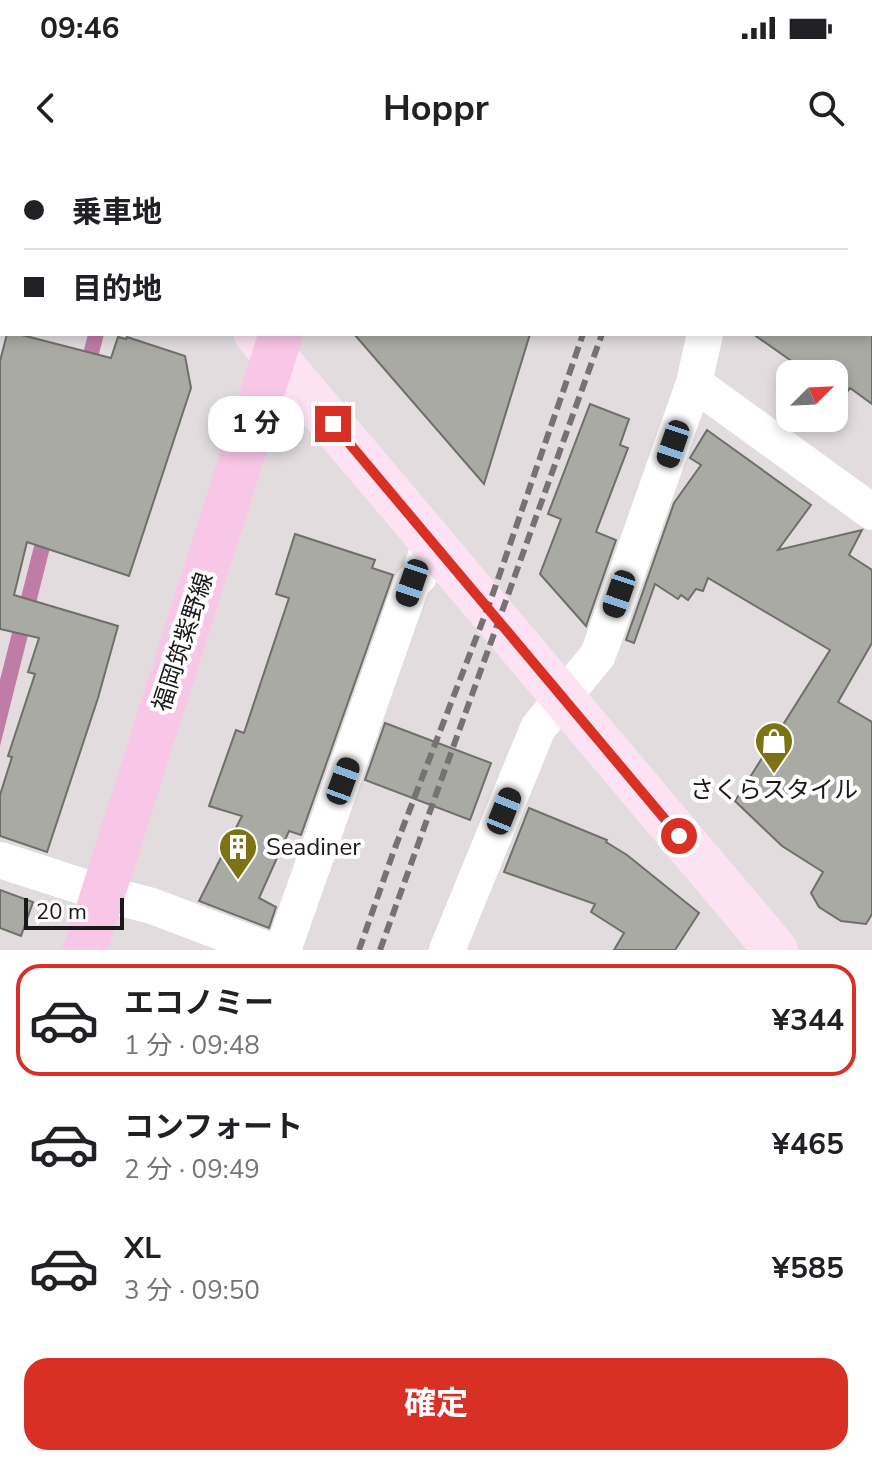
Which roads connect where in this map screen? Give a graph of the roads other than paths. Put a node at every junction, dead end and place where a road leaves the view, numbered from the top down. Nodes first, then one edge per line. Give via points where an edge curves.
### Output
1 (705, 336) edge
2 (271, 341) edge
3 (694, 383) junction
4 (872, 512) edge
5 (431, 540) junction
6 (563, 699) junction
7 (0, 860) edge
8 (102, 893) junction
9 (85, 950) edge
10 (268, 950) edge
11 (283, 950) edge
12 (447, 950) edge
13 (776, 950) edge

1 - 3 street
2 - 5 street
2 - 8 main road, 福岡筑紫野線
3 - 4 street
3 - 6 street via 598,655
5 - 6 street
5 - 11 street
6 - 12 street via 538,728
6 - 13 street
7 - 8 street
8 - 9 main road, 福岡筑紫野線
8 - 10 street

